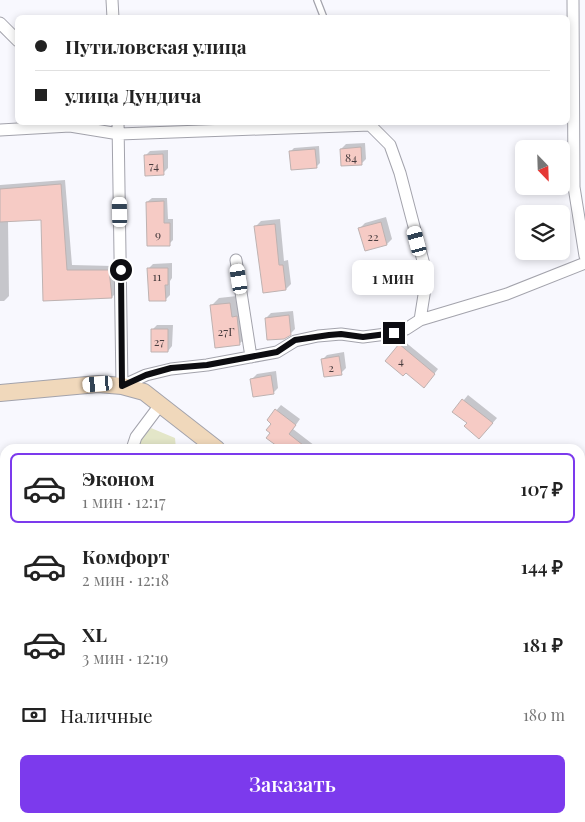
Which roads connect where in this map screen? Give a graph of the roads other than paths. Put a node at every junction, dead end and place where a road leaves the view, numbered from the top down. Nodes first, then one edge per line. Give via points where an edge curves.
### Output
1 (112, 0) edge
2 (317, 0) edge
3 (573, 0) edge
4 (113, 15) edge
5 (323, 15) edge
6 (0, 23) edge
7 (15, 38) edge
8 (307, 125) edge
9 (371, 125) edge
10 (119, 128) edge
11 (0, 130) edge
12 (585, 256) edge
13 (236, 260) dead end
14 (585, 263) edge
15 (420, 320) junction
16 (251, 357) junction
17 (122, 386) junction
18 (0, 393) edge
19 (160, 405) junction
20 (134, 444) edge
21 (210, 444) edge

1 - 4 street
2 - 5 lane
3 - 12 street via 574,187
6 - 7 street
8 - 10 street
9 - 15 street via 390,146 427,276
10 - 11 street via 70,126
10 - 17 street
13 - 16 street
14 - 15 street via 507,294
15 - 16 street via 394,333 363,337 341,334 295,340 277,352
16 - 17 street via 171,368
17 - 18 street via 98,384
17 - 19 street via 144,392
19 - 20 street
19 - 21 street

